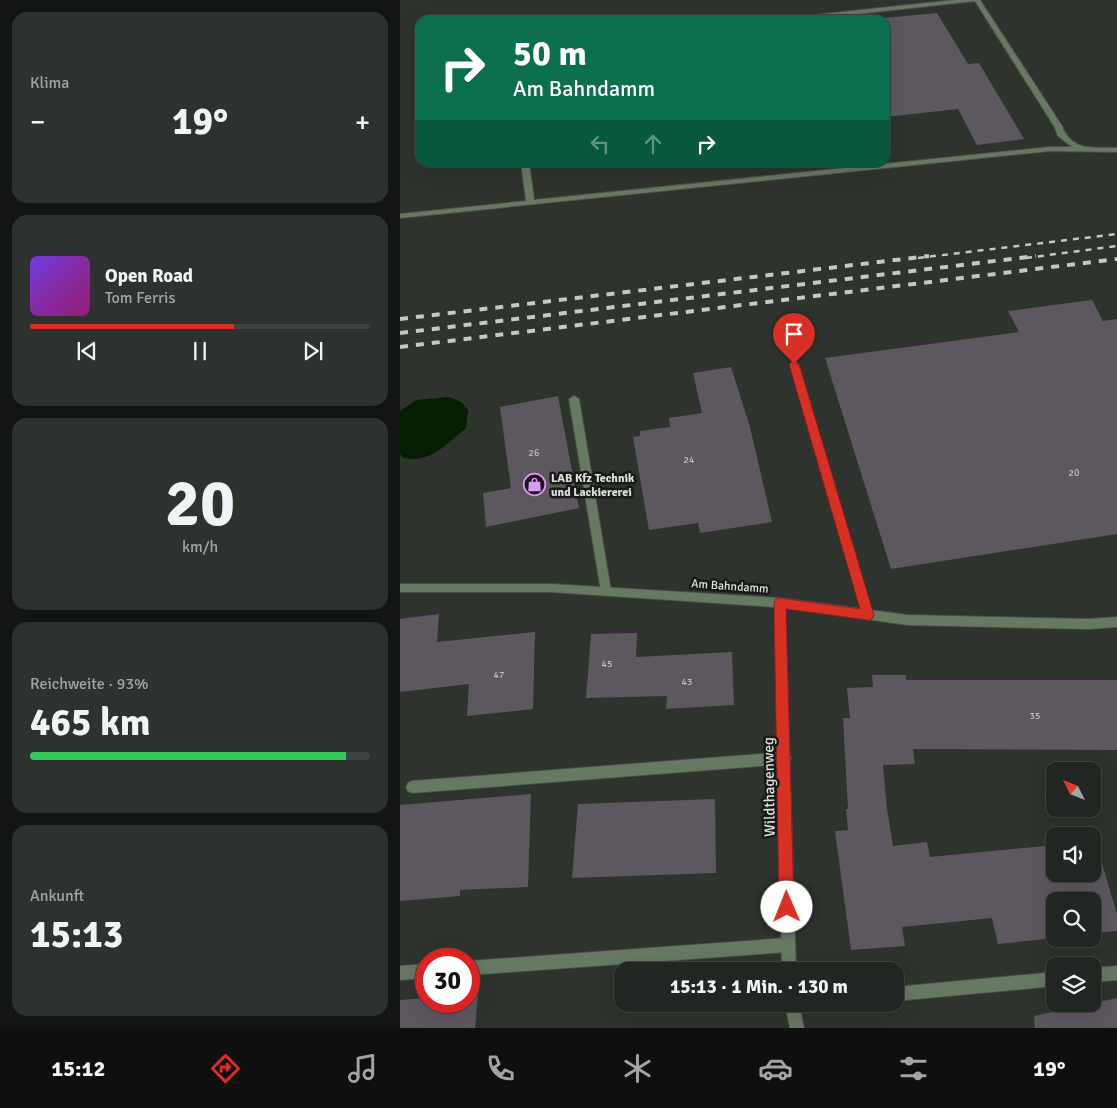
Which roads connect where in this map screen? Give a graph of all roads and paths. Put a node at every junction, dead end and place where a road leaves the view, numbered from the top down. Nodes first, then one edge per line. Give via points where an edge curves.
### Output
1 (973, 0) edge
2 (977, 0) edge
3 (832, 15) edge
4 (1079, 149) junction
5 (1117, 150) edge
6 (890, 165) edge
7 (526, 167) edge
8 (873, 167) edge
9 (530, 202) junction
10 (400, 216) edge
11 (794, 364) dead end
12 (574, 399) dead end
13 (400, 588) edge
14 (606, 592) junction
15 (780, 603) junction
16 (868, 615) junction
17 (1117, 622) edge
18 (785, 758) junction
19 (412, 786) dead end
20 (787, 945) junction
21 (788, 962) edge
22 (480, 967) edge
23 (415, 972) edge
24 (400, 973) edge
25 (1117, 973) edge
26 (1101, 974) edge
27 (1046, 980) edge
28 (904, 993) edge
29 (793, 1012) edge
30 (796, 1028) edge

1 - 3 street
2 - 4 street via 1061,134
4 - 5 street
4 - 6 street
7 - 9 street
8 - 9 street
9 - 10 street
11 - 16 street
12 - 14 street
13 - 14 street, Am Bahndamm via 551,588
14 - 15 street, Am Bahndamm
15 - 16 street, Am Bahndamm
15 - 18 street, Wildthagenweg
16 - 17 street, Am Bahndamm via 908,620
18 - 19 street
18 - 20 street, Wildthagenweg
20 - 21 street, Wildthagenweg
20 - 22 street
23 - 24 street
25 - 26 street
27 - 28 street
29 - 30 street

